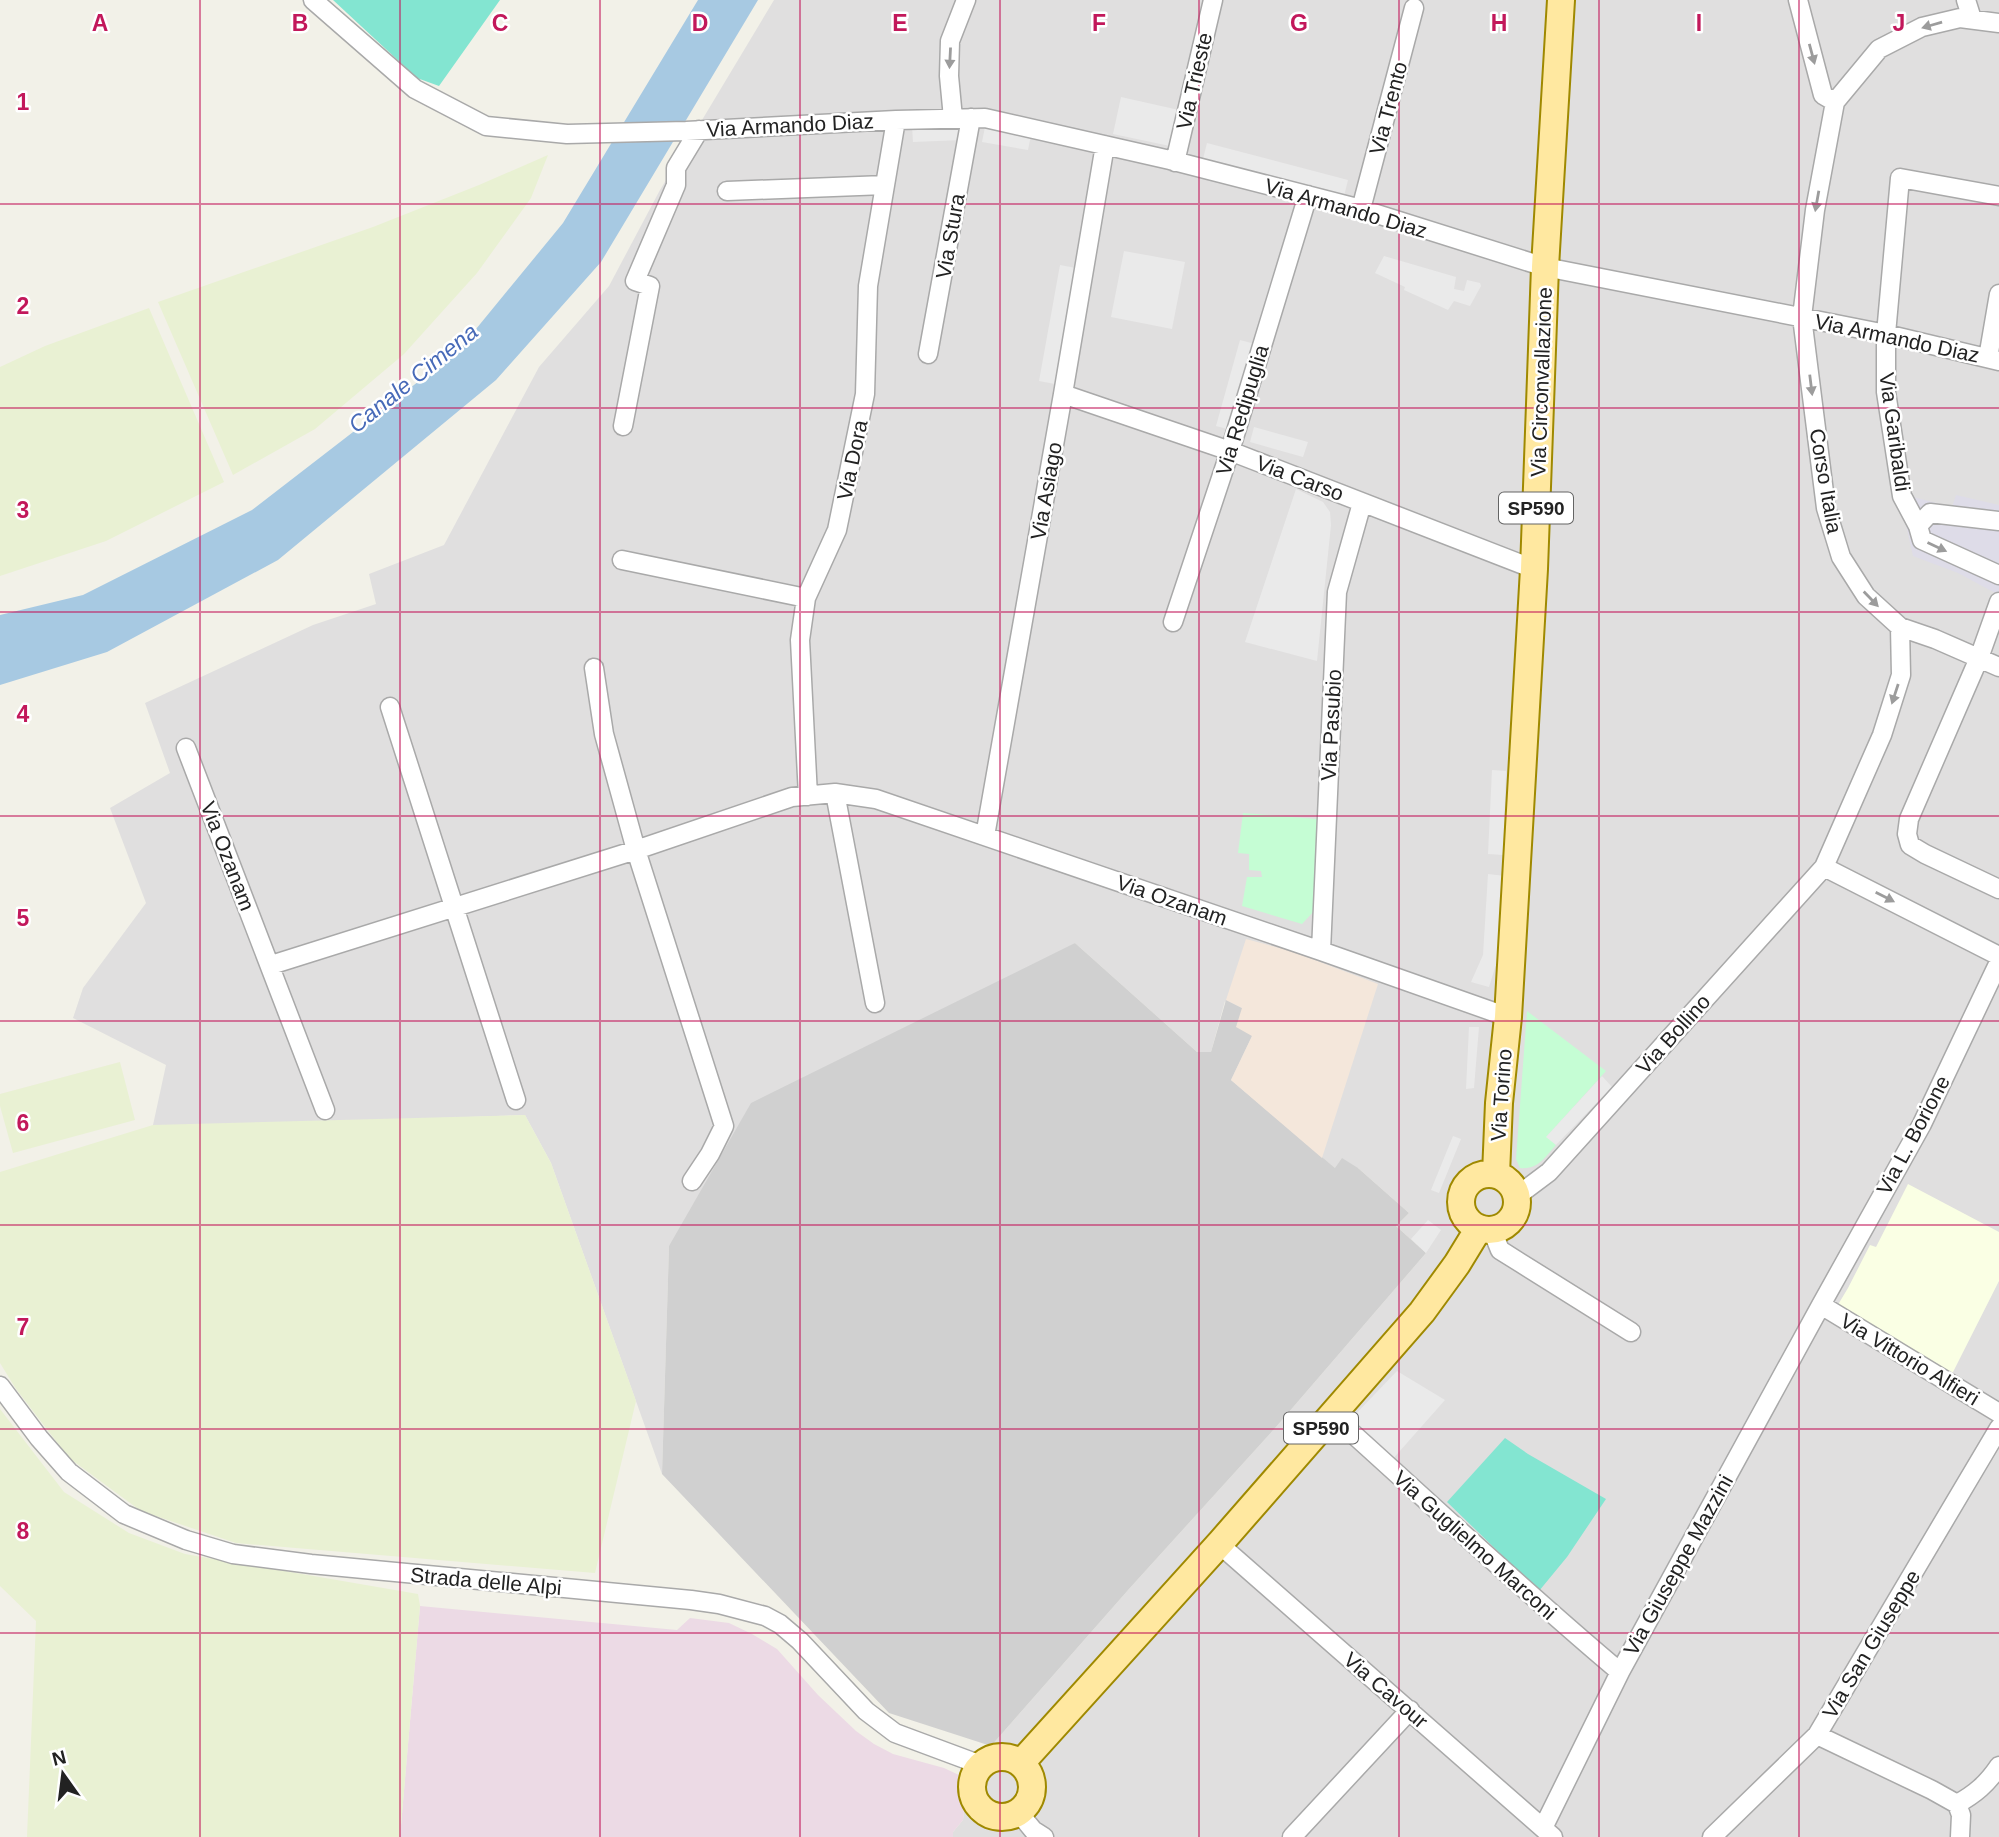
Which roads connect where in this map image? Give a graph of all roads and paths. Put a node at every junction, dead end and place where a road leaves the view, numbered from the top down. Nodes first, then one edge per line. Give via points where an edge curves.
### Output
1 (313, 0) edge
2 (965, 0) edge
3 (1213, 0) edge
4 (1562, 0) edge
5 (1798, 0) edge
6 (1966, 0) edge
7 (1415, 8) dead end
8 (1972, 19) junction
9 (1999, 23) edge
10 (1836, 102) junction
11 (962, 118) junction
12 (896, 120) junction
13 (692, 131) junction
14 (1105, 145) junction
15 (1175, 162) junction
16 (885, 185) junction
17 (727, 191) dead end
18 (1308, 195) junction
19 (1999, 196) edge
20 (1361, 209) junction
21 (1545, 267) junction
22 (1999, 294) edge
23 (1802, 317) junction
24 (1886, 334) junction
25 (928, 354) dead end
26 (1994, 359) edge
27 (1063, 394) junction
28 (623, 426) dead end
29 (1230, 451) junction
30 (1362, 503) junction
31 (1999, 521) edge
32 (1918, 526) junction
33 (622, 560) dead end
34 (1534, 569) junction
35 (1999, 575) edge
36 (806, 598) junction
37 (1999, 602) edge
38 (1173, 622) dead end
39 (1900, 627) junction
40 (1979, 659) junction
41 (594, 667) dead end
42 (1999, 667) edge
43 (390, 707) dead end
44 (186, 748) dead end
45 (835, 793) junction
46 (808, 796) junction
47 (985, 836) junction
48 (636, 850) junction
49 (1824, 867) junction
50 (1999, 889) edge
51 (456, 908) junction
52 (1321, 951) junction
53 (1999, 956) edge
54 (1999, 962) edge
55 (271, 965) junction
56 (875, 1003) dead end
57 (1507, 1017) junction
58 (516, 1100) dead end
59 (325, 1110) dead end
60 (1496, 1174) junction
61 (692, 1181) dead end
62 (1517, 1196) junction
63 (1485, 1229) junction
64 (1821, 1304) junction
65 (1631, 1332) dead end
66 (0, 1386) edge
67 (1999, 1413) edge
68 (1332, 1415) junction
69 (1999, 1428) edge
70 (1219, 1544) junction
71 (1620, 1672) junction
72 (1410, 1710) junction
73 (1817, 1735) junction
74 (1021, 1763) junction
75 (981, 1765) junction
76 (1999, 1766) edge
77 (1957, 1804) junction
78 (1002, 1822) edge
79 (1548, 1833) edge
80 (1044, 1837) edge
81 (1292, 1837) edge
82 (1712, 1837) edge
83 (1960, 1837) edge

1 - 13 street, Via Armando Diaz via 415,89 486,126 567,134
2 -> 11 street, Via Stura via 950,41 949,76
3 - 15 street, Via Trieste
4 - 21 main road, Via Circonvallazione / SP590
5 -> 10 street via 1823,95
6 - 8 street
7 - 20 street, Via Trento
8 - 9 street, Corso Italia
8 -> 10 street, Corso Italia via 1922,27 1879,49
10 -> 23 street, Corso Italia via 1815,210
11 - 12 street, Via Armando Diaz
11 - 14 street, Via Armando Diaz via 985,118
11 - 25 street, Via Stura
12 - 13 street, Via Armando Diaz
12 - 16 street, Via Dora
13 - 28 street via 676,168 676,185 635,281 650,286
14 - 15 street, Via Armando Diaz
14 - 27 street, Via Asiago
15 - 18 street, Via Armando Diaz
16 - 17 street
16 - 36 street, Via Dora via 868,286 865,394 837,530
18 - 20 street, Via Armando Diaz
18 - 29 street, Via Redipuglia
19 - 24 street, Via Garibaldi via 1900,178
20 - 21 street, Via Armando Diaz
21 - 23 street, Via Armando Diaz
21 - 34 main road, Via Circonvallazione / SP590
22 - 26 street
23 - 24 street, Via Armando Diaz
23 -> 39 street, Corso Italia via 1826,508 1841,557 1866,596
24 - 26 street, Via Armando Diaz
24 - 32 street, Via Garibaldi via 1886,392 1895,457 1902,496
27 - 29 street, Via Carso
27 - 47 street, Via Asiago
29 - 30 street, Via Carso
29 - 38 street, Via Redipuglia
30 - 34 street, Via Carso
30 - 52 street, Via Pasubio via 1337,592
31 - 32 street via 1930,513
32 -> 35 street, Via Garibaldi via 1922,540
33 - 36 street
34 - 57 main road, Via Circonvallazione / SP590
36 - 46 street, Via Dora via 800,640
37 - 40 street
39 - 40 street
39 -> 49 street via 1901,675 1882,736
40 - 42 street
40 - 50 street via 1909,819 1907,834 1910,845 1925,854
41 - 48 street via 604,734
43 - 51 street
44 - 55 street, Via Ozanam
45 - 46 street, Via Ozanam
45 - 47 street, Via Ozanam via 876,799
45 - 56 street
46 - 48 street, Via Ozanam via 792,797
47 - 52 street, Via Ozanam
48 - 51 street, Via Ozanam
48 - 61 street via 724,1126
49 -> 53 street
49 - 62 street, Via Bollino via 1549,1172
51 - 55 street, Via Ozanam
51 - 58 street
52 - 57 street, Via Ozanam
54 - 64 street, Via L. Borione via 1922,1124
55 - 59 street, Via Ozanam
57 - 60 main road, Via Torino / SP590
60 - 62 main road via 1506,1178
60 - 63 main road via 1478,1175 1461,1196 1468,1221
62 - 63 main road, SP590 via 1512,1219 1500,1228
63 - 65 street via 1500,1250
63 - 68 main road, SP590 via 1422,1312
64 - 67 street, Via Vittorio Alfieri
64 - 71 street, Via Giuseppe Mazzini
66 - 75 street, Strada delle Alpi via 69,1472 124,1514 186,1540 233,1554 691,1600 765,1616 800,1641 866,1711 895,1733
68 - 70 main road, SP590
68 - 71 street, Via Guglielmo Marconi
69 - 73 street, Via San Giuseppe
70 - 72 street, Via Cavour
70 - 74 main road, SP590
71 - 79 street, Via Giuseppe Mazzini
72 - 79 street, Via Cavour
72 - 81 street
73 - 77 street
73 - 82 street, Via San Giuseppe
74 - 75 main road via 1002,1757
74 - 78 main road via 1030,1774 1029,1802
75 - 78 main road via 974,1775 975,1800
76 - 77 street via 1975,1794
77 - 83 street
78 - 80 street

